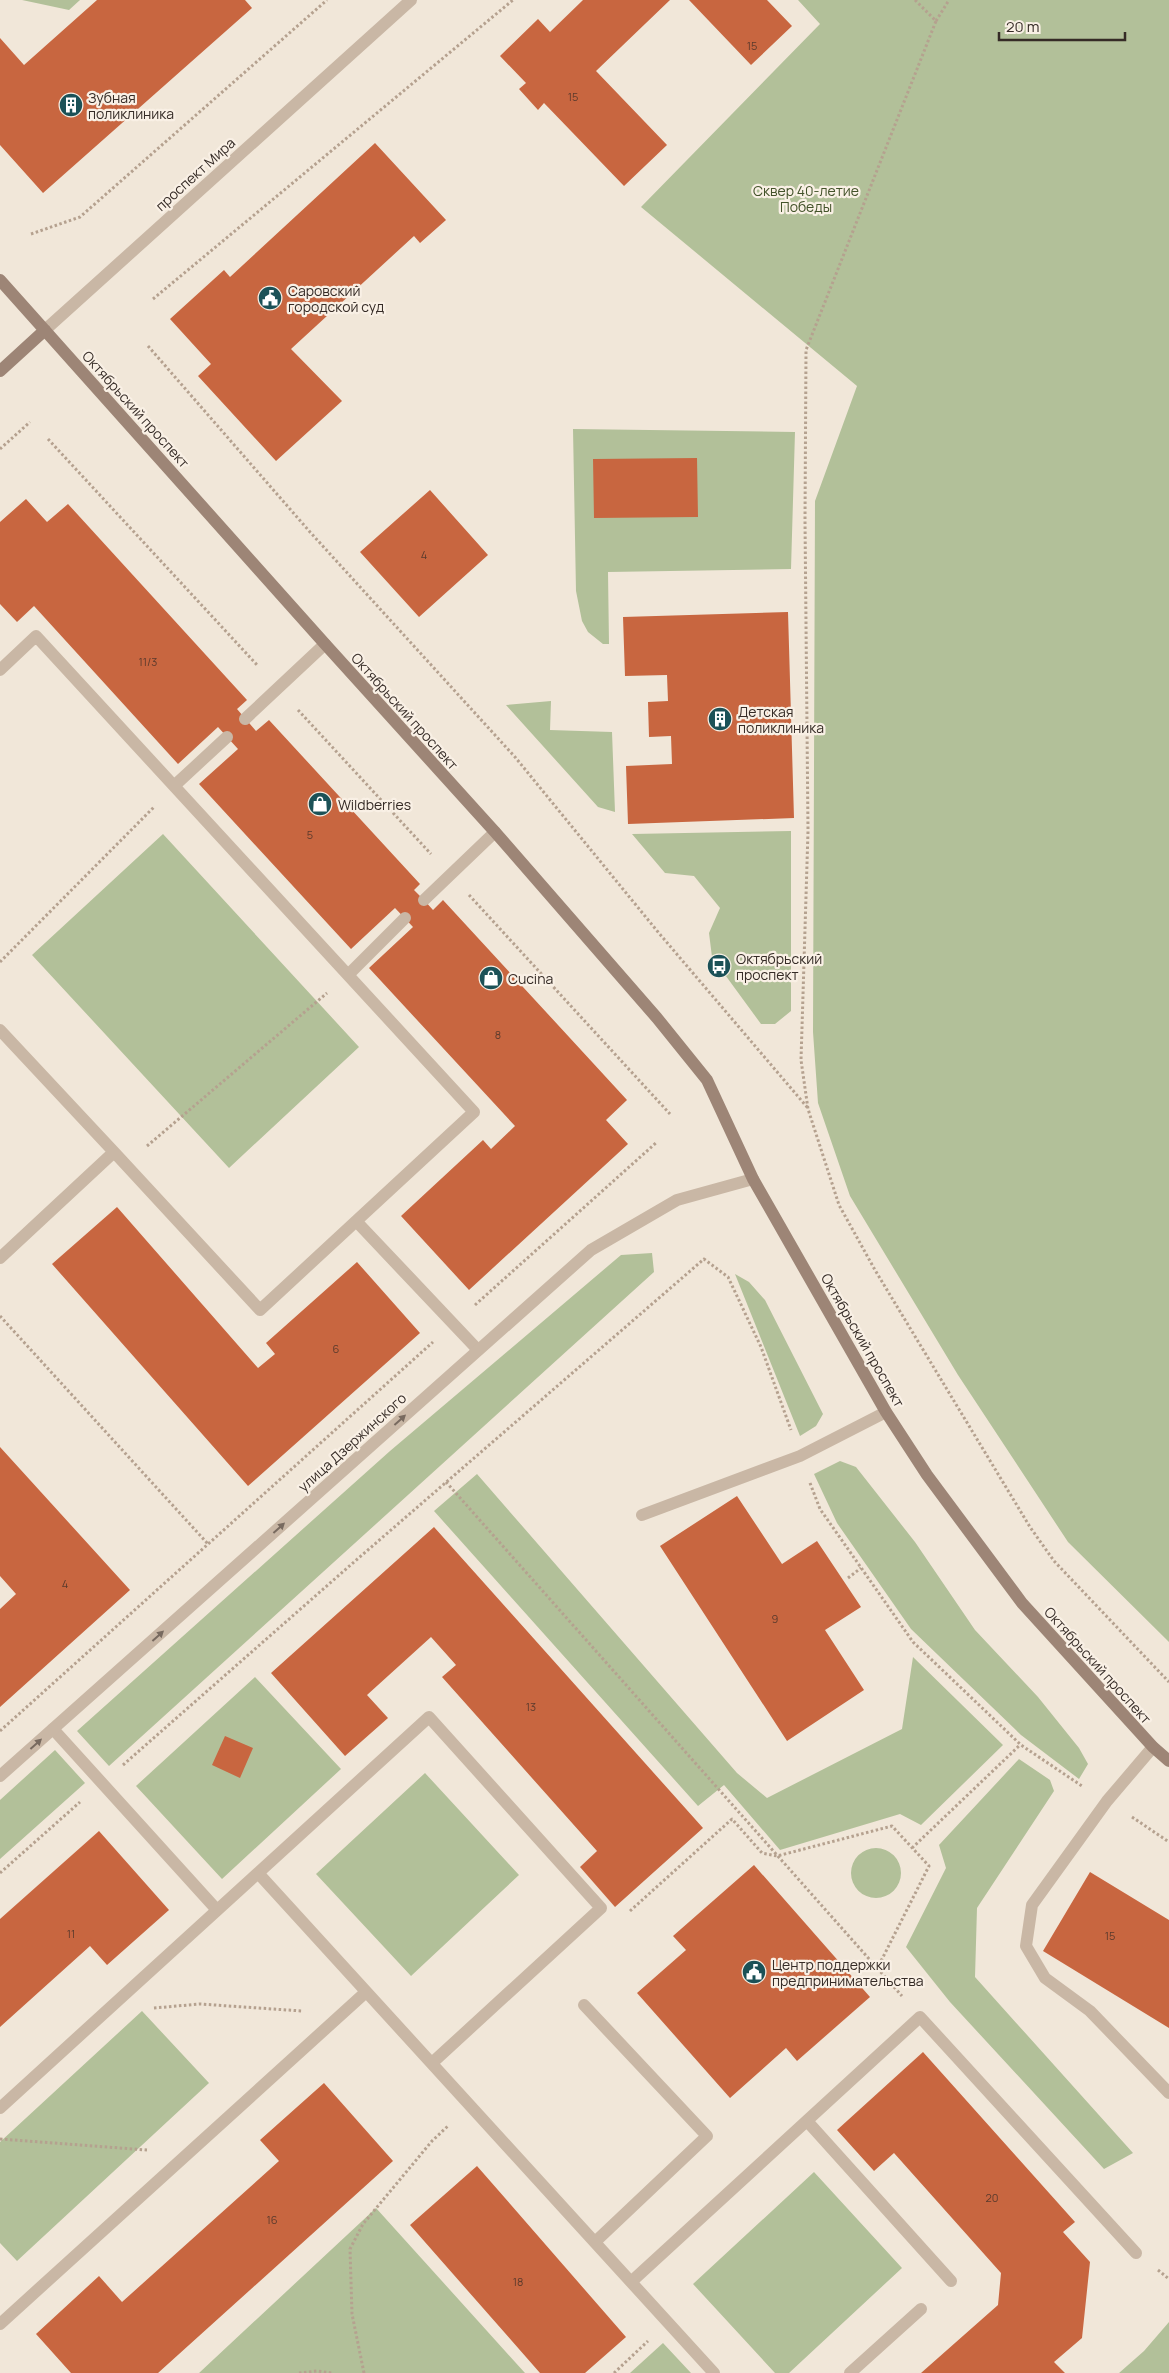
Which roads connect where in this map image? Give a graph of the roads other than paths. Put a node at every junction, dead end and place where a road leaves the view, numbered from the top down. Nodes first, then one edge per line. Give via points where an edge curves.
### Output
1 (411, 0) edge
2 (0, 280) edge
3 (45, 330) junction
4 (0, 371) edge
5 (325, 644) junction
6 (0, 670) edge
7 (245, 719) dead end
8 (227, 737) dead end
9 (174, 786) junction
10 (495, 832) junction
11 (424, 900) dead end
12 (405, 918) dead end
13 (348, 975) junction
14 (0, 1030) edge
15 (114, 1152) junction
16 (754, 1179) junction
17 (356, 1221) junction
18 (0, 1258) edge
19 (478, 1350) junction
20 (886, 1412) junction
21 (642, 1515) dead end
22 (53, 1729) junction
23 (1153, 1747) junction
24 (1169, 1761) edge
25 (0, 1776) edge
26 (258, 1873) junction
27 (217, 1910) junction
28 (366, 1992) junction
29 (584, 2005) dead end
30 (432, 2063) junction
31 (1169, 2092) edge
32 (0, 2108) edge
33 (807, 2121) junction
34 (595, 2242) junction
35 (1136, 2253) dead end
36 (951, 2281) dead end
37 (631, 2282) junction
38 (922, 2309) dead end
39 (0, 2324) edge
40 (714, 2373) edge
41 (850, 2373) edge

1 - 3 street, проспект Мира
2 - 3 street, Октябрьский проспект
3 - 4 street, проспект Мира
3 - 5 street, Октябрьский проспект
5 - 7 street
5 - 10 street, Октябрьский проспект
6 - 9 street via 36,636
8 - 9 street
9 - 13 street
10 - 11 street
10 - 16 street, Октябрьский проспект via 707,1080
12 - 13 street
13 - 17 street via 474,1112
14 - 15 street
15 - 17 street via 260,1310
15 - 18 street
16 - 19 street, улица Дзержинского via 677,1200 591,1250
16 - 20 street, Октябрьский проспект
17 - 19 street
22 -> 19 street, улица Дзержинского
20 - 21 street via 800,1456
20 - 23 street, Октябрьский проспект via 927,1475 1022,1603
25 -> 22 street, улица Дзержинского
22 - 27 street
23 - 24 street, Октябрьский проспект
23 - 31 street via 1107,1801 1032,1905 1026,1946 1045,1978 1090,2011
26 - 27 street
26 - 28 street
26 - 30 street via 428,1717 601,1908
27 - 32 street
28 - 30 street
28 - 39 street
29 - 34 street via 707,2136
30 - 34 street
33 - 35 street via 920,2017
33 - 36 street
33 - 37 street
34 - 37 street
37 - 40 street
38 - 41 street

